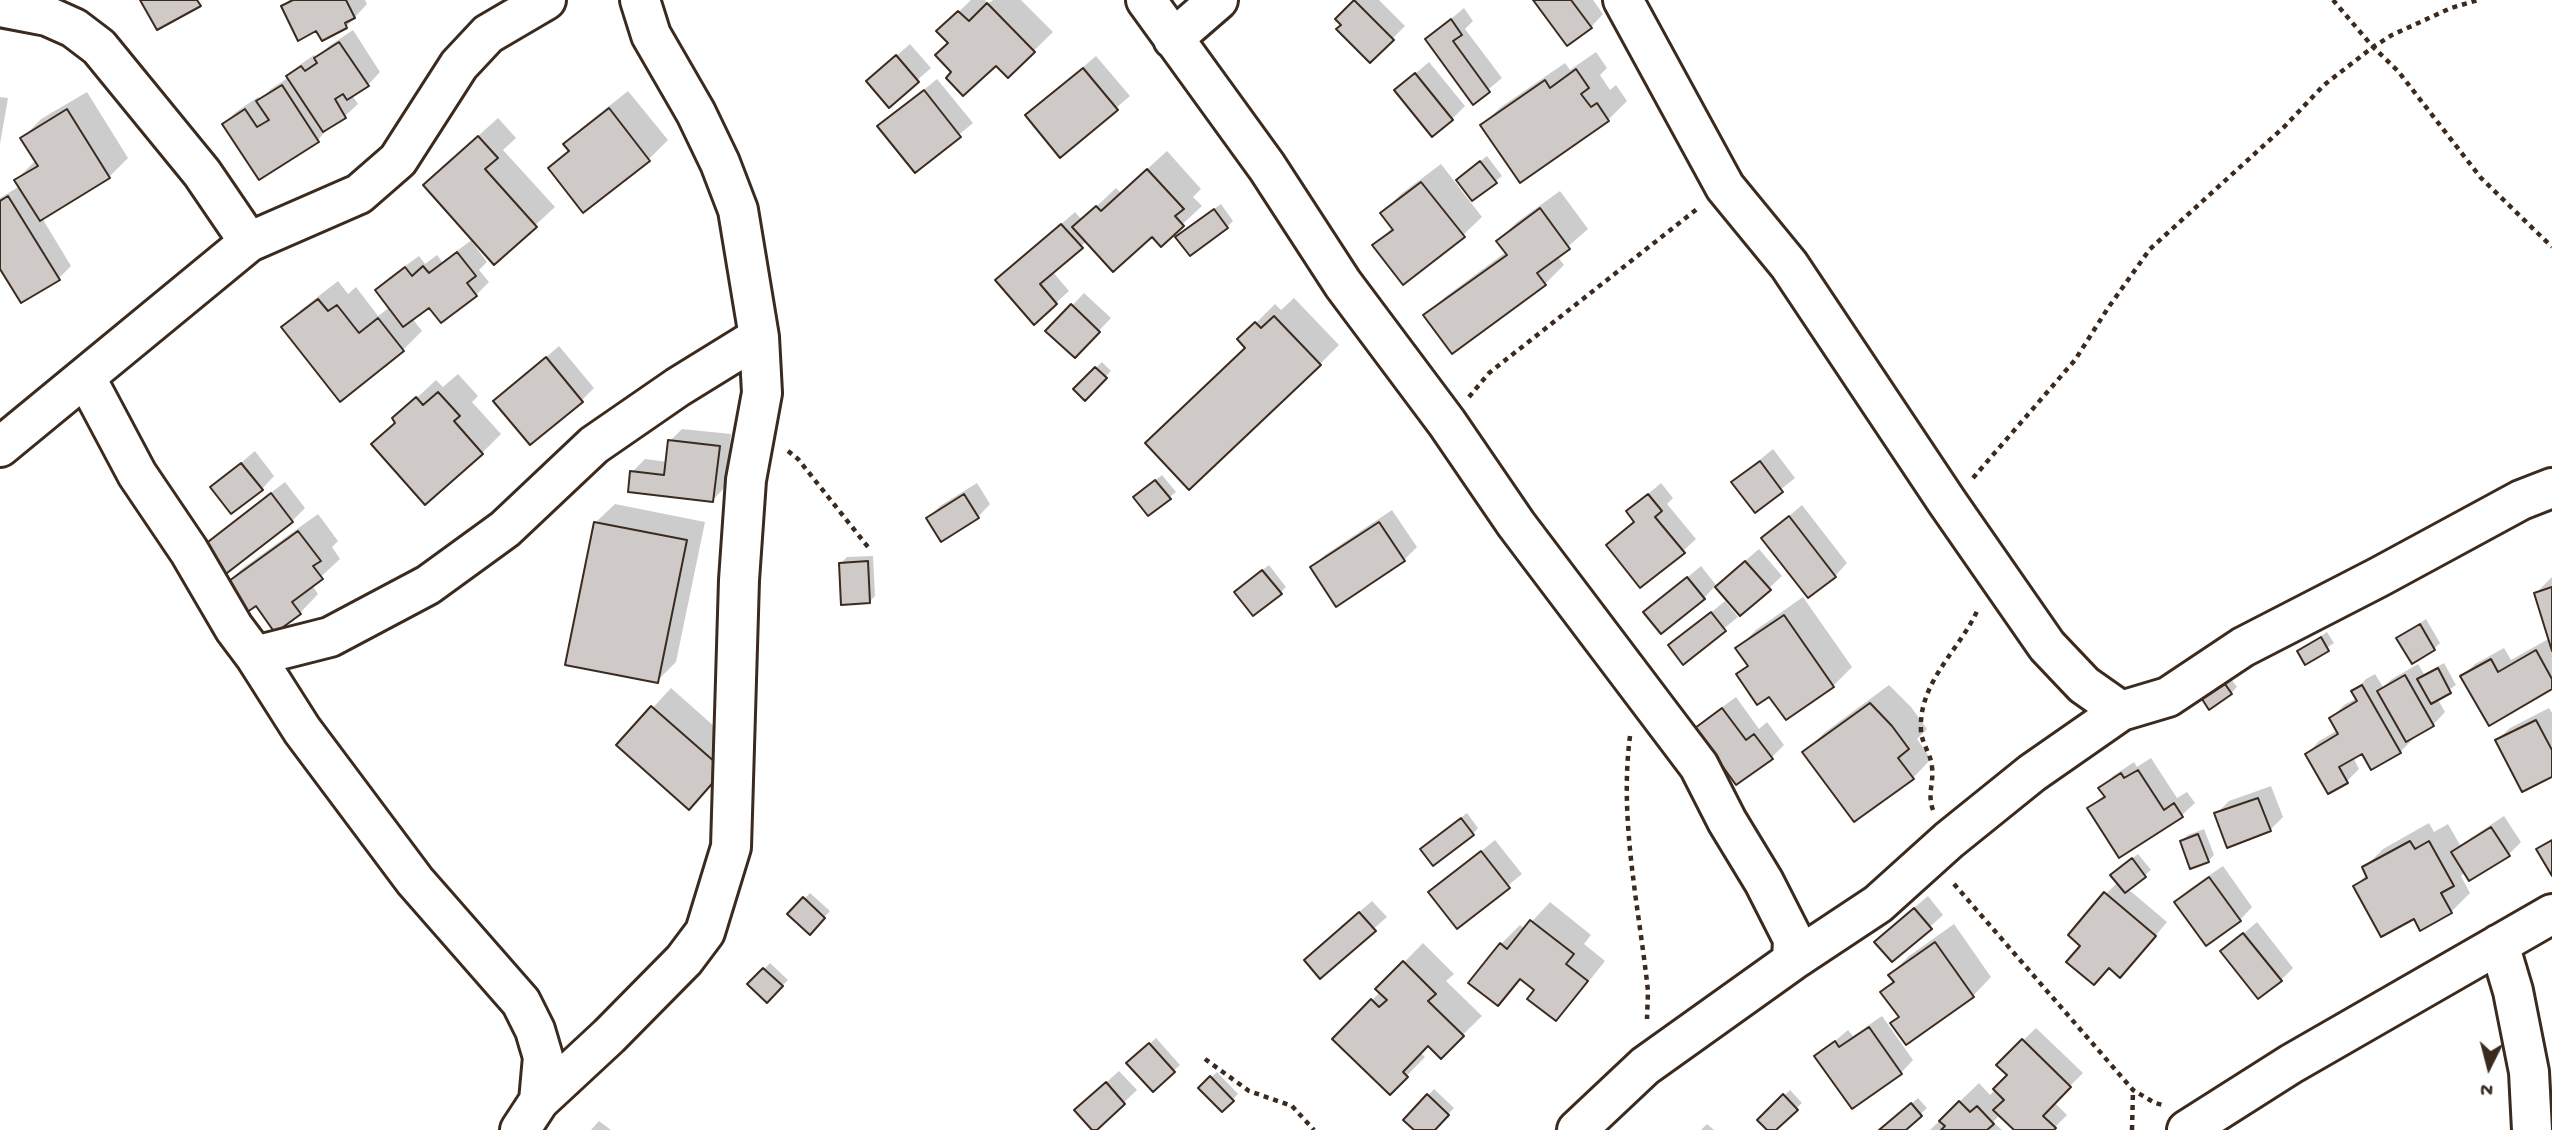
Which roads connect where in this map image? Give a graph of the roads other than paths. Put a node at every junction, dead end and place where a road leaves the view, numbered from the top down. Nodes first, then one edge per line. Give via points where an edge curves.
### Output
1 (74, 0) edge
2 (546, 0) edge
3 (640, 0) edge
4 (1146, 0) edge
5 (1218, 0) edge
6 (1623, 0) edge
7 (14, 5) edge
8 (1173, 39) junction
9 (99, 47) junction
10 (249, 243) junction
11 (759, 337) junction
12 (86, 377) junction
13 (0, 447) edge
14 (2552, 488) edge
15 (255, 656) junction
16 (2121, 711) junction
17 (2552, 914) edge
18 (2499, 944) junction
19 (1792, 961) junction
20 (530, 1116) edge
21 (2197, 1123) edge
22 (1577, 1130) edge
23 (2532, 1130) edge

1 - 9 street
2 - 10 street via 488,34 459,65 398,160 359,194
3 - 11 street via 651,35 696,113 738,210
4 - 8 street
5 - 8 street
6 - 16 street via 1725,187 1789,265 2047,646 2084,685
7 - 9 street via 74,28
8 - 19 street via 1516,524 1699,766 1793,939
9 - 10 street via 202,173
10 - 12 street
11 - 15 street via 594,445 505,529 428,586 330,637
11 - 20 street via 762,393 746,480 738,580 731,848 705,932 684,960
12 - 13 street
12 - 15 street via 137,474
14 - 16 street via 2521,500 2243,647 2168,697
15 - 20 street via 302,730 415,881 521,1002 544,1057
16 - 19 street via 2032,773 1878,904
17 - 18 street
18 - 21 street
18 - 23 street via 2529,1072
19 - 22 street via 1645,1066

